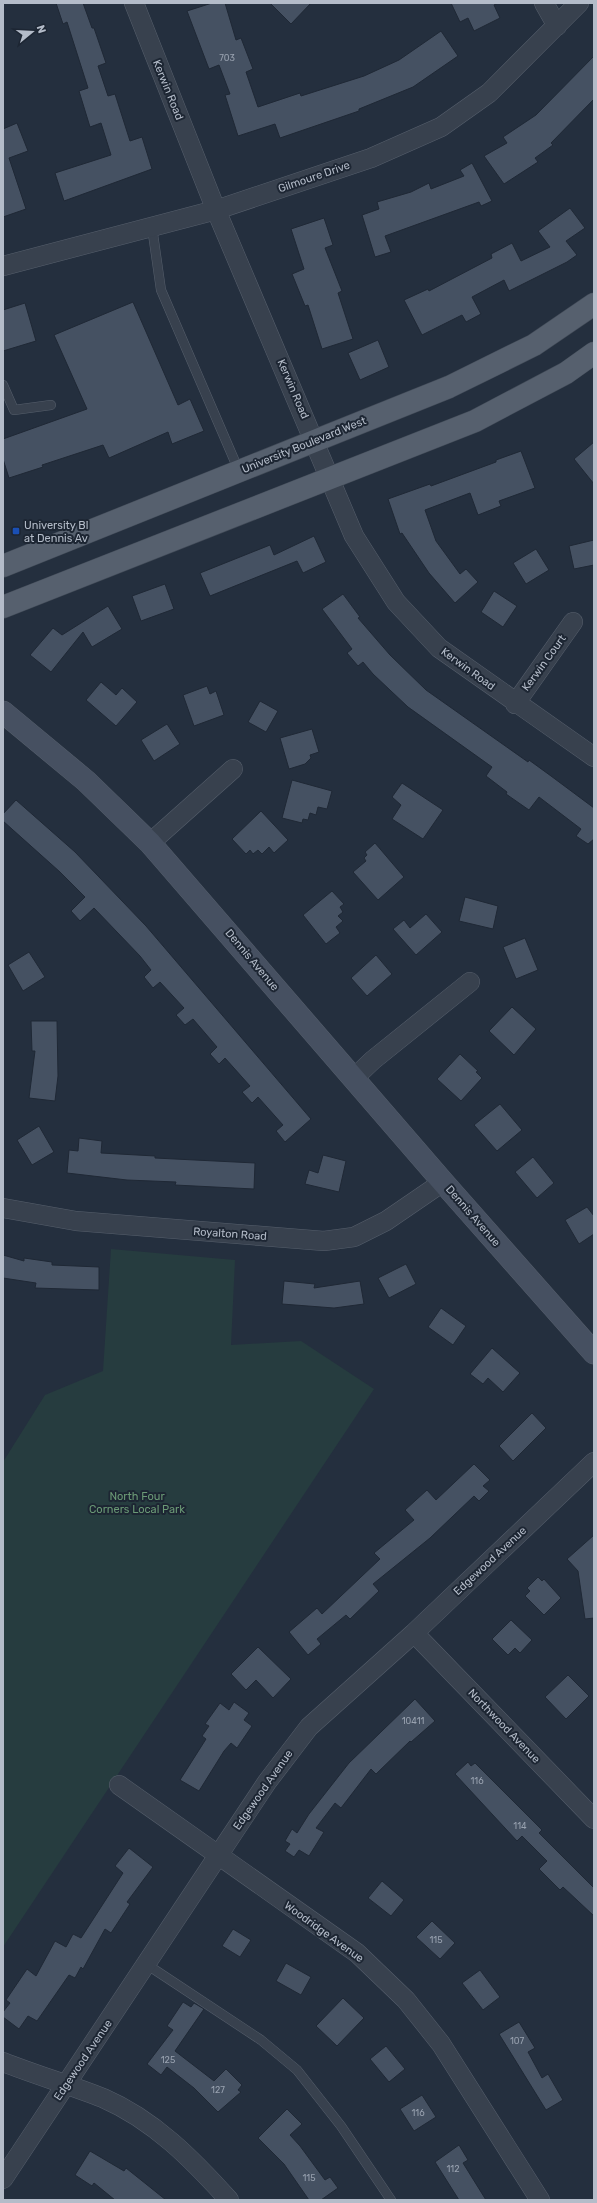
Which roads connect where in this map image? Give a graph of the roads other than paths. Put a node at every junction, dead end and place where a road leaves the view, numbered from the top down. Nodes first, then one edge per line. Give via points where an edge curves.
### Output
1 (134, 3) edge
2 (544, 3) edge
3 (579, 3) edge
4 (557, 26) junction
5 (216, 210) junction
6 (152, 227) junction
7 (3, 266) edge
8 (594, 304) edge
9 (594, 353) edge
10 (3, 385) edge
11 (51, 405) dead end
12 (315, 441) junction
13 (239, 471) junction
14 (331, 478) junction
15 (3, 566) edge
16 (3, 607) edge
17 (573, 622) dead end
18 (515, 704) junction
19 (3, 712) edge
20 (594, 757) edge
21 (233, 769) dead end
22 (150, 843) junction
23 (470, 982) dead end
24 (354, 1078) junction
25 (443, 1182) junction
26 (3, 1208) edge
27 (594, 1353) edge
28 (594, 1462) edge
29 (414, 1633) junction
30 (119, 1785) dead end
31 (594, 1819) edge
32 (218, 1855) junction
33 (146, 1964) junction
34 (3, 2062) edge
35 (66, 2086) junction
36 (3, 2179) edge
37 (229, 2200) edge
38 (391, 2200) edge
39 (540, 2200) edge

1 - 5 street, Kerwin Road
2 - 4 street
3 - 4 street, Gilmoure Drive
4 - 5 street, Gilmoure Drive via 489,94 441,128 371,158
5 - 6 street, Gilmoure Drive
5 - 12 street, Kerwin Road
6 - 7 street, Gilmoure Drive
6 - 13 lane via 161,290
8 - 12 main road, University Boulevard West via 534,345 449,387
9 - 14 main road via 566,372 475,421
10 - 11 lane via 14,410
12 - 13 main road, University Boulevard West
12 - 14 street, Kerwin Road
13 - 15 main road, University Boulevard West
14 - 16 main road
14 - 18 street, Kerwin Road via 354,536 396,602 439,648
17 - 18 street, Kerwin Court
18 - 20 street, Kerwin Road
19 - 22 street, Dennis Avenue via 86,781
21 - 22 street
22 - 24 street, Dennis Avenue
23 - 24 street
24 - 25 street, Dennis Avenue
25 - 26 street, Royalton Road via 386,1221 354,1237 324,1241 76,1222
25 - 27 street, Dennis Avenue
28 - 29 street, Edgewood Avenue
29 - 31 street, Northwood Avenue
29 - 32 street, Edgewood Avenue via 309,1727 266,1782
30 - 32 street, Woodridge Avenue
32 - 33 street, Edgewood Avenue
32 - 39 street, Woodridge Avenue via 357,1954 406,2000 441,2044
33 - 35 street, Edgewood Avenue
33 - 38 lane via 261,2040 298,2070 341,2126
34 - 35 street
35 - 36 street, Edgewood Avenue
35 - 37 street via 104,2099 147,2122 192,2158

